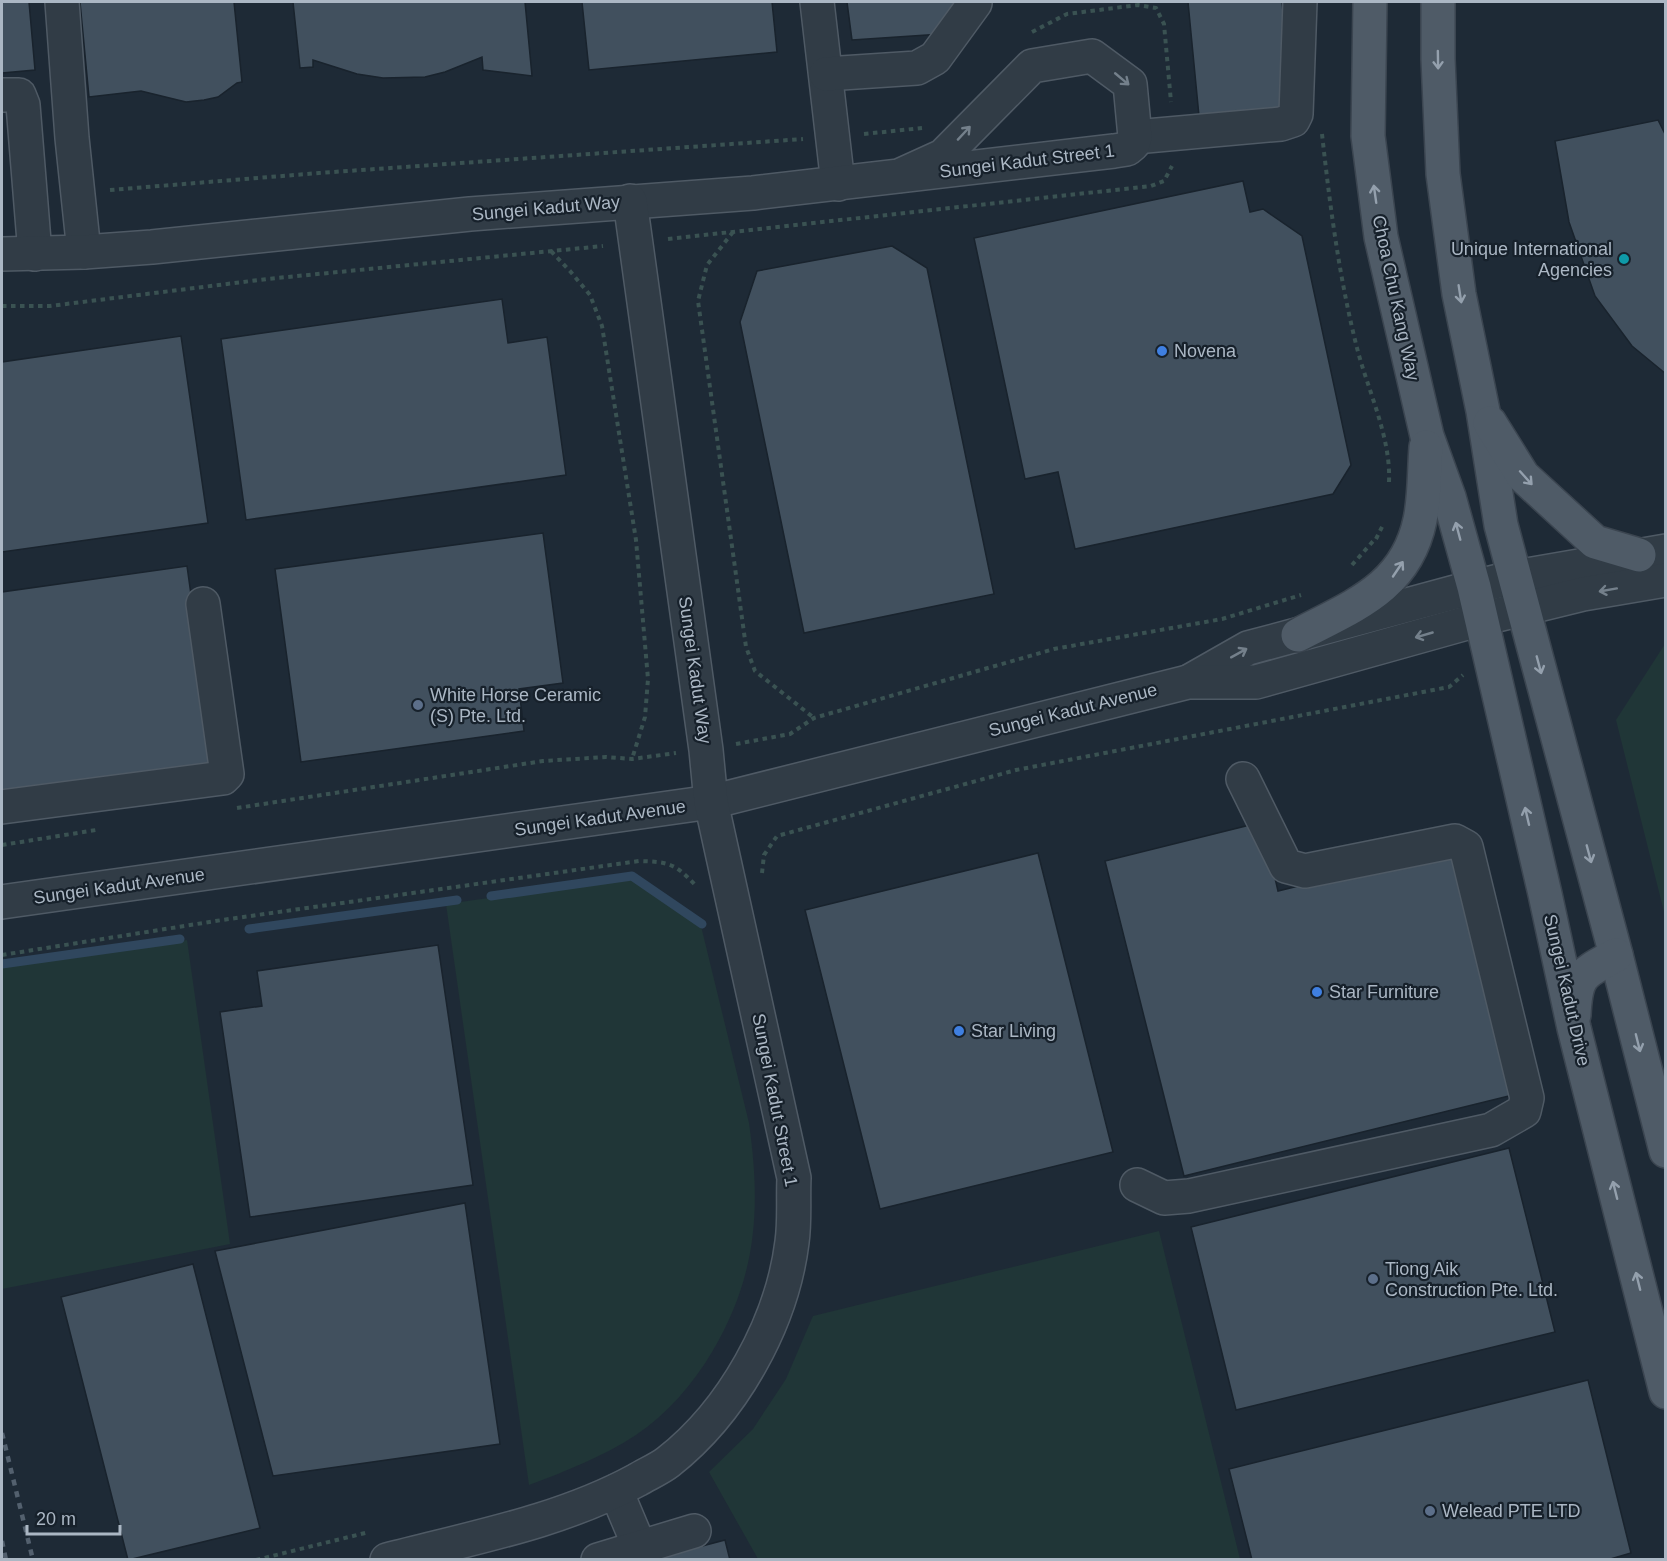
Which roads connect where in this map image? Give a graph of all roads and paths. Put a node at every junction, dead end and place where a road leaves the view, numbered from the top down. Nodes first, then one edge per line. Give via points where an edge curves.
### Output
1 (62, 2) edge
2 (817, 2) edge
3 (1300, 2) edge
4 (1370, 2) edge
5 (1438, 2) edge
6 (975, 3) edge
7 (1025, 38) dead end
8 (826, 74) junction
9 (2, 95) edge
10 (932, 128) dead end
11 (1174, 133) junction
12 (1322, 133) dead end
13 (1135, 137) junction
14 (832, 138) junction
15 (899, 176) junction
16 (838, 184) junction
17 (78, 192) junction
18 (630, 201) junction
19 (733, 232) dead end
20 (551, 251) dead end
21 (84, 252) junction
22 (2, 254) edge
23 (35, 254) junction
24 (1483, 411) junction
25 (1427, 436) junction
26 (1389, 492) dead end
27 (1383, 524) dead end
28 (1652, 553) edge
29 (1407, 555) junction
30 (1515, 578) junction
31 (1665, 580) edge
32 (1474, 587) junction
33 (203, 604) dead end
34 (1524, 609) junction
35 (1481, 619) junction
36 (1298, 635) junction
37 (1470, 668) dead end
38 (1188, 682) junction
39 (814, 718) dead end
40 (632, 759) dead end
41 (1243, 779) dead end
42 (711, 802) junction
43 (2, 807) edge
44 (761, 883) dead end
45 (700, 891) dead end
46 (2, 902) edge
47 (2, 955) edge
48 (1616, 955) junction
49 (1574, 1029) junction
50 (1665, 1151) edge
51 (1137, 1185) dead end
52 (1665, 1392) edge
53 (616, 1491) junction
54 (372, 1531) dead end
55 (694, 1531) dead end
56 (640, 1548) junction
57 (256, 1560) edge
58 (387, 1560) edge
59 (598, 1560) edge

1 - 17 street
2 - 8 street
3 - 11 street via 1293,120
25 -> 4 main road, Choa Chu Kang Way via 1381,237 1368,136
5 -> 24 main road via 1443,174 1459,294
6 - 8 street via 935,58 917,68
7 - 11 path via 1067,14 1138,4 1156,8 1164,24
8 - 14 street
9 - 23 street via 19,95 23,105
10 - 14 path
11 - 13 street
12 - 26 path via 1334,242 1357,348 1384,442
13 - 15 street, Sungei Kadut Street 1 via 1127,149
15 -> 13 street, Sungei Kadut Street 1 via 943,156 1032,66 1092,56 1130,84
14 - 16 street
14 - 17 path
15 - 16 street, Sungei Kadut Street 1
16 - 18 street, Sungei Kadut Street 1
17 - 21 street
18 - 21 street, Sungei Kadut Way
18 - 42 street, Sungei Kadut Way
19 - 39 path via 707,265 698,301 746,647 756,671
20 - 40 path via 590,295 604,337 636,540 648,679 645,717
21 - 23 street, Sungei Kadut Way
22 - 23 street, Sungei Kadut Way
24 -> 28 main road via 1523,476 1595,542
24 - 30 main road via 1501,525
25 - 29 main road via 1420,520
32 -> 25 main road, Choa Chu Kang Way
27 - 29 path via 1375,539
28 - 30 street, Sungei Kadut Avenue
36 -> 29 main road via 1368,598 1395,575
30 - 32 street, Sungei Kadut Avenue
30 - 34 main road
31 -> 34 street, Sungei Kadut Avenue
32 - 35 main road, Sungei Kadut Drive
32 - 36 street, Sungei Kadut Avenue
33 - 43 street via 227,774 223,778
34 - 35 street, Sungei Kadut Avenue
34 -> 48 main road
35 -> 38 street, Sungei Kadut Avenue via 1256,682
49 -> 35 main road, Sungei Kadut Drive
38 -> 36 street, Sungei Kadut Avenue via 1248,648
37 - 44 path via 1449,687 1016,770 777,836 764,855
38 - 42 street, Sungei Kadut Avenue
41 - 51 street via 1287,866 1305,871 1455,841 1466,848 1527,1098 1524,1111 1491,1130 1189,1196 1164,1198
42 - 46 street, Sungei Kadut Avenue
42 - 53 street, Sungei Kadut Street 1 via 794,1178 792,1242 765,1339 742,1380 706,1426 667,1463
45 - 47 path via 682,871 665,862 639,861
48 - 49 main road via 1586,973 1576,987
48 -> 50 main road
52 -> 49 main road, Sungei Kadut Drive
53 - 56 street
53 - 58 street, Sungei Kadut Street 1 via 527,1524
54 - 57 path
55 - 56 street
56 - 59 street

